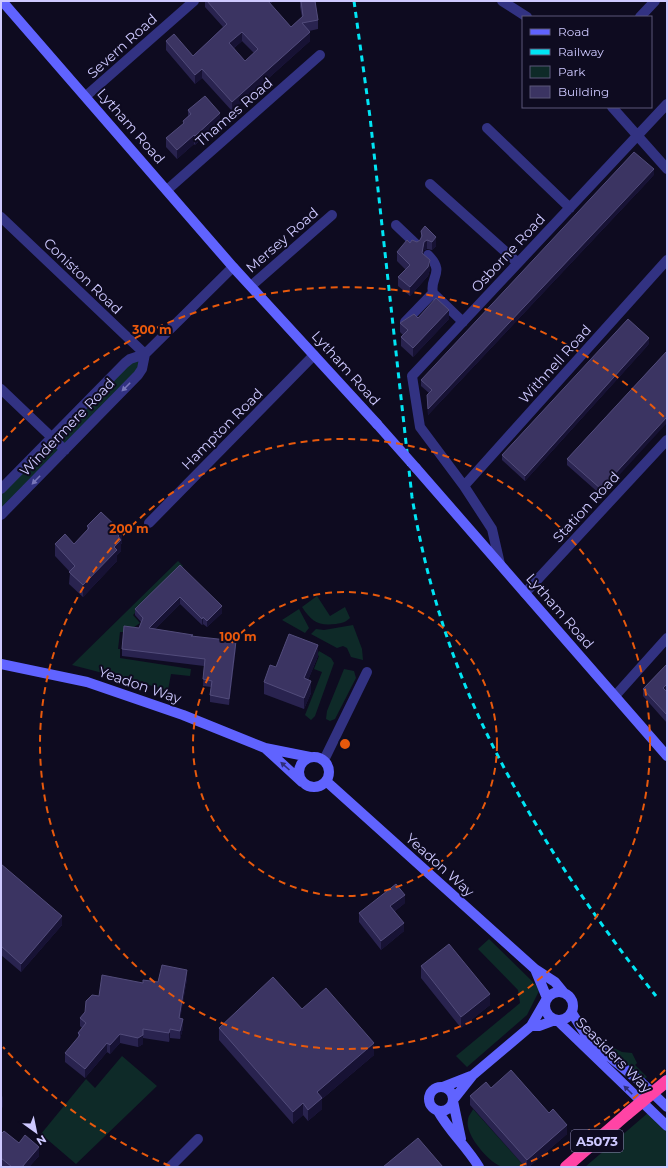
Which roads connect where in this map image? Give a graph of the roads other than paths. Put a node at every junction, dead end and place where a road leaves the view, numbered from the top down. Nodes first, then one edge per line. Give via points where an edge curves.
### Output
1 (502, 1) edge
2 (655, 1) edge
3 (3, 2) edge
4 (191, 2) edge
5 (525, 16) edge
6 (641, 16) edge
7 (320, 55) dead end
8 (86, 96) junction
9 (667, 104) edge
10 (613, 108) edge
11 (487, 128) dead end
12 (637, 136) junction
13 (667, 169) edge
14 (430, 184) dead end
15 (167, 190) junction
16 (570, 208) junction
17 (332, 215) dead end
18 (1, 217) edge
19 (396, 225) dead end
20 (416, 244) edge
21 (428, 255) dead end
22 (667, 260) edge
23 (518, 263) junction
24 (233, 267) junction
25 (251, 286) junction
26 (433, 293) junction
27 (405, 322) edge
28 (463, 322) junction
29 (145, 354) junction
30 (314, 355) junction
31 (1, 389) edge
32 (52, 437) junction
33 (667, 440) edge
34 (65, 450) junction
35 (464, 486) junction
36 (1, 489) edge
37 (1, 515) edge
38 (149, 523) dead end
39 (500, 564) junction
40 (525, 593) junction
41 (667, 638) edge
42 (1, 664) edge
43 (367, 672) dead end
44 (615, 696) junction
45 (265, 748) junction
46 (667, 756) edge
47 (310, 757) junction
48 (324, 760) junction
49 (326, 781) junction
50 (304, 784) junction
51 (534, 969) junction
52 (564, 992) junction
53 (547, 999) junction
54 (572, 1013) junction
55 (557, 1020) junction
56 (531, 1026) junction
57 (473, 1075) junction
58 (667, 1081) edge
59 (443, 1087) junction
60 (453, 1100) junction
61 (667, 1107) edge
62 (438, 1111) junction
63 (667, 1126) edge
64 (198, 1139) dead end
65 (462, 1141) junction
66 (170, 1167) edge
67 (478, 1167) edge
68 (566, 1167) edge

1 - 5 street
2 - 6 street
3 - 8 street, Lytham Road
4 - 8 street, Severn Road
7 - 15 street, Thames Road
8 - 15 street, Lytham Road
9 - 12 street, Osborne Road
10 - 12 street
11 - 16 street
12 - 13 street
12 - 16 street, Osborne Road
14 - 23 street
15 - 24 street, Lytham Road
16 - 23 street, Osborne Road
17 - 25 street, Mersey Road
18 - 29 street, Coniston Road
19 - 20 street
21 - 26 street via 437,270
22 - 35 street, Withnell Road
23 - 28 street, Osborne Road
24 - 25 street, Lytham Road
24 - 29 street, Windermere Road
25 - 30 street, Lytham Road
26 - 27 street
26 - 28 street
28 - 35 street, Osborne Road via 412,376 420,427
29 - 32 street, Windermere Road via 125,363
29 -> 34 street, Windermere Road via 138,375
30 - 38 street, Hampton Road
30 - 39 street, Lytham Road, bridge
31 - 32 street
32 - 34 street
32 - 36 street, Windermere Road
33 - 40 street, Station Road
34 -> 37 street, Windermere Road
35 - 39 street via 492,529
39 - 40 street, Lytham Road
40 - 44 street, Lytham Road
41 - 44 street
42 - 45 street, Yeadon Way via 87,682 183,715
43 - 48 street
44 - 46 street, Lytham Road
45 - 47 street, Yeadon Way
50 -> 45 street, Yeadon Way
47 - 48 street via 315,756
47 - 50 street via 302,762 299,771
48 - 49 street via 329,768
49 - 50 street via 314,787
49 - 51 street, Yeadon Way
51 - 52 street, Yeadon Way via 555,982
51 - 53 street, Yeadon Way
52 - 53 street via 555,992
52 - 54 street via 572,1001
53 - 55 street via 547,1012
53 - 56 street
54 - 55 street via 565,1019
54 - 61 street, Seasiders Way via 589,1040 642,1082
55 - 56 street
63 -> 55 street, Seasiders Way
56 - 57 street
57 - 59 street
57 - 60 street
58 - 68 highway, A5073, bridge
59 - 60 street via 451,1092
59 - 62 street via 434,1089 430,1095 432,1106
60 - 62 street via 446,1110
60 - 65 street
62 - 65 street via 450,1130
64 - 66 street
65 - 67 street

